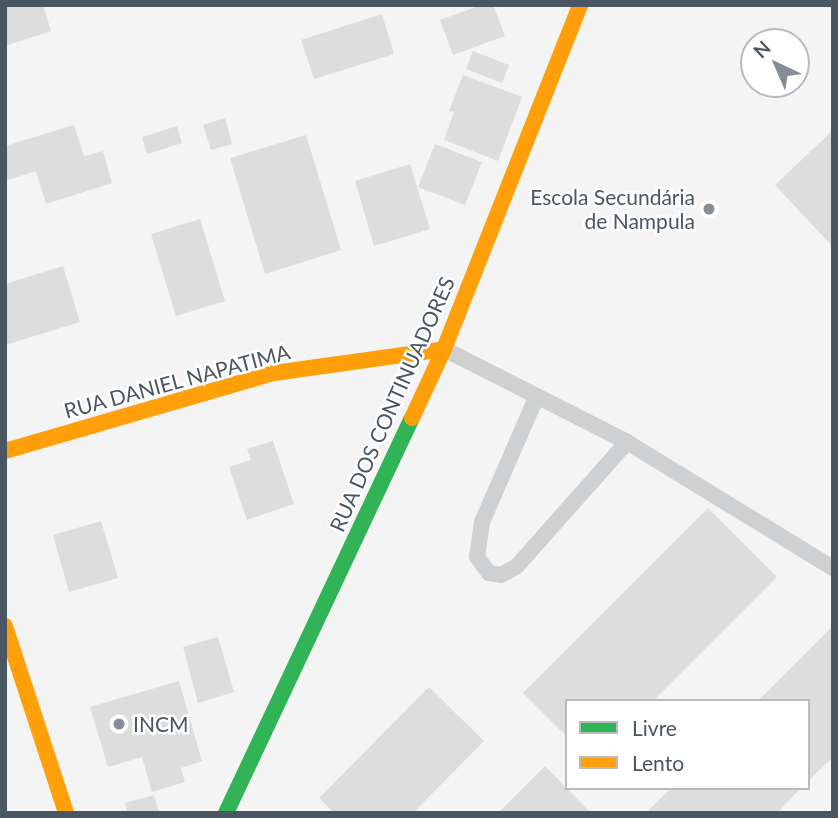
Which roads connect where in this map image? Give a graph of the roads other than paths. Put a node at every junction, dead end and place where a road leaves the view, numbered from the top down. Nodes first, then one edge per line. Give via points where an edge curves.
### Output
1 (580, 5) edge
2 (444, 349) junction
3 (536, 398) junction
4 (627, 442) junction
5 (5, 451) edge
6 (833, 568) edge
7 (5, 626) edge
8 (66, 813) edge
9 (226, 813) edge

1 - 2 street, RUA DOS CONTINUADORES
2 - 3 lane
2 - 5 street, RUA DANIEL NAPATIMA via 274,373
2 - 9 street, RUA DOS CONTINUADORES
3 - 4 lane
3 - 4 lane via 482,522 477,557 489,573 500,575 517,566
4 - 6 lane
7 - 8 street

